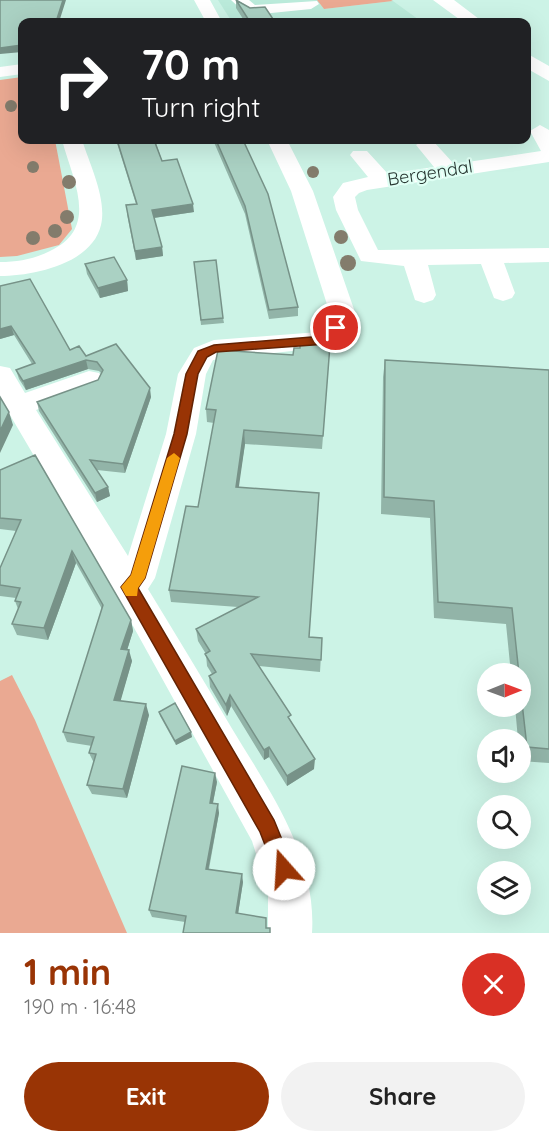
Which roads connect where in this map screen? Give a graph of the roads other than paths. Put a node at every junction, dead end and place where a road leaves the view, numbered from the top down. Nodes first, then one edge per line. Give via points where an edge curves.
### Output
1 (202, 0) edge
2 (239, 0) edge
3 (442, 0) edge
4 (311, 4) dead end
5 (212, 18) edge
6 (468, 18) edge
7 (531, 62) edge
8 (18, 70) edge
9 (0, 72) edge
10 (549, 75) edge
11 (73, 144) edge
12 (279, 144) edge
13 (426, 145) dead end
14 (360, 155) dead end
15 (549, 156) edge
16 (448, 170) junction
17 (382, 181) junction
18 (352, 223) junction
19 (315, 226) junction
20 (549, 255) edge
21 (490, 256) junction
22 (414, 258) junction
23 (0, 269) edge
24 (503, 293) dead end
25 (424, 295) dead end
26 (0, 375) edge
27 (89, 380) dead end
28 (19, 406) junction
29 (129, 587) junction
30 (290, 933) edge

1 - 5 street
2 - 4 street via 251,10
3 - 6 main road
7 - 10 main road
8 - 9 street
11 - 23 street via 90,210 90,227 80,242 62,255 37,265
12 - 19 street
13 - 16 street
14 - 17 street
15 - 16 street, Bergendal via 505,153
16 - 17 street, Bergendal
17 - 18 street, Bergendal via 345,192
18 - 19 street
18 - 22 street, Bergendal via 369,256
19 - 29 street via 344,318 327,340 214,349 203,354 192,374 181,434 138,578
20 - 21 street, Bergendal
21 - 22 street, Bergendal
21 - 24 street
22 - 25 street
26 - 28 street
27 - 28 street
28 - 29 street
29 - 30 street via 280,853 288,886

